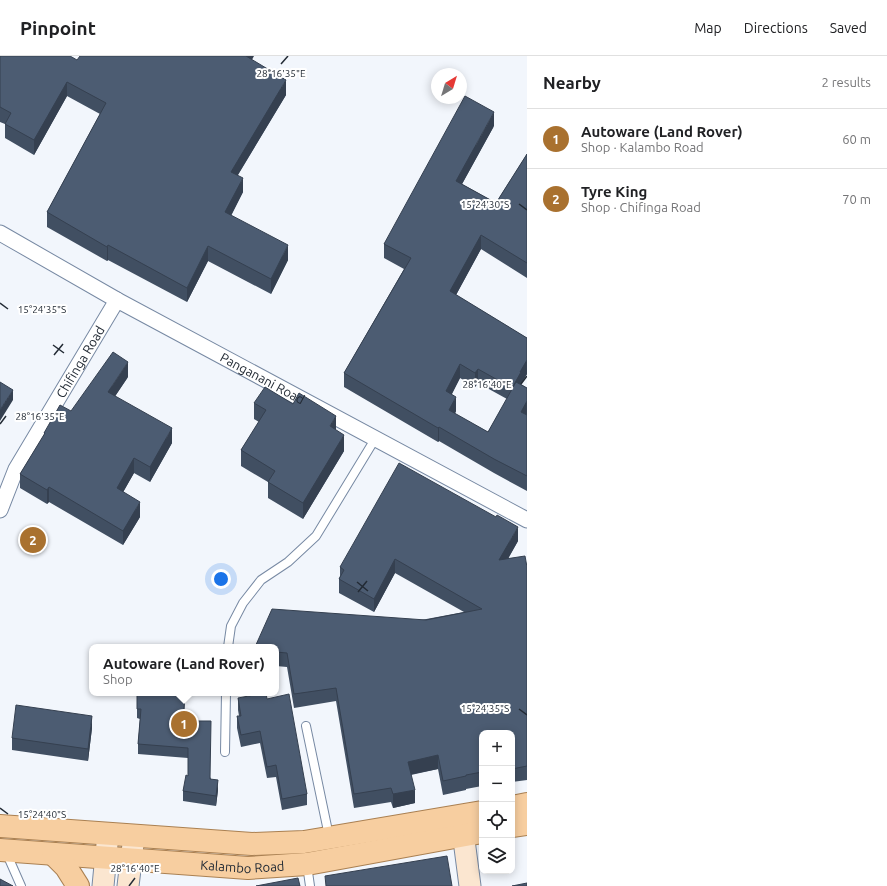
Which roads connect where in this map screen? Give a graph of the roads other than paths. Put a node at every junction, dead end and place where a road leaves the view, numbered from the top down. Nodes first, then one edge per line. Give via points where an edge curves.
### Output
1 (0, 233) edge
2 (116, 300) junction
3 (375, 439) junction
4 (0, 510) edge
5 (527, 520) edge
6 (228, 644) edge
7 (226, 696) edge
8 (306, 726) dead end
9 (225, 752) dead end
10 (527, 804) edge
11 (515, 806) edge
12 (472, 824) edge
13 (527, 824) edge
14 (0, 826) edge
15 (515, 826) edge
16 (108, 834) junction
17 (134, 836) junction
18 (329, 837) junction
19 (3, 850) edge
20 (305, 853) junction
21 (53, 854) junction
22 (106, 857) junction
23 (132, 859) junction
24 (21, 886) edge
25 (78, 886) edge
26 (103, 886) edge
27 (128, 886) edge
28 (310, 886) edge
29 (470, 886) edge

1 - 2 street, Panganani Road
2 - 3 street, Panganani Road
2 - 4 street, Chifinga Road via 16,469
3 - 5 street, Panganani Road
3 - 6 lane via 316,536 288,562 261,580 243,603 231,626
7 - 9 lane
8 - 18 lane
10 - 11 main road
12 - 18 main road, Kalambo Road
12 - 20 main road, Kalambo Road
12 - 29 main road
13 - 15 main road
14 - 16 main road, Kalambo Road
16 - 17 main road, Kalambo Road
16 - 22 main road
17 - 20 main road, Kalambo Road via 252,844
17 - 23 main road
18 - 20 main road, Kalambo Road
19 - 21 main road, Kalambo Road
19 - 24 lane
20 - 23 main road, Kalambo Road via 248,868
20 - 28 lane
21 - 22 main road, Kalambo Road
21 - 25 main road via 66,867
22 - 23 main road, Kalambo Road
22 - 26 main road
23 - 27 main road

